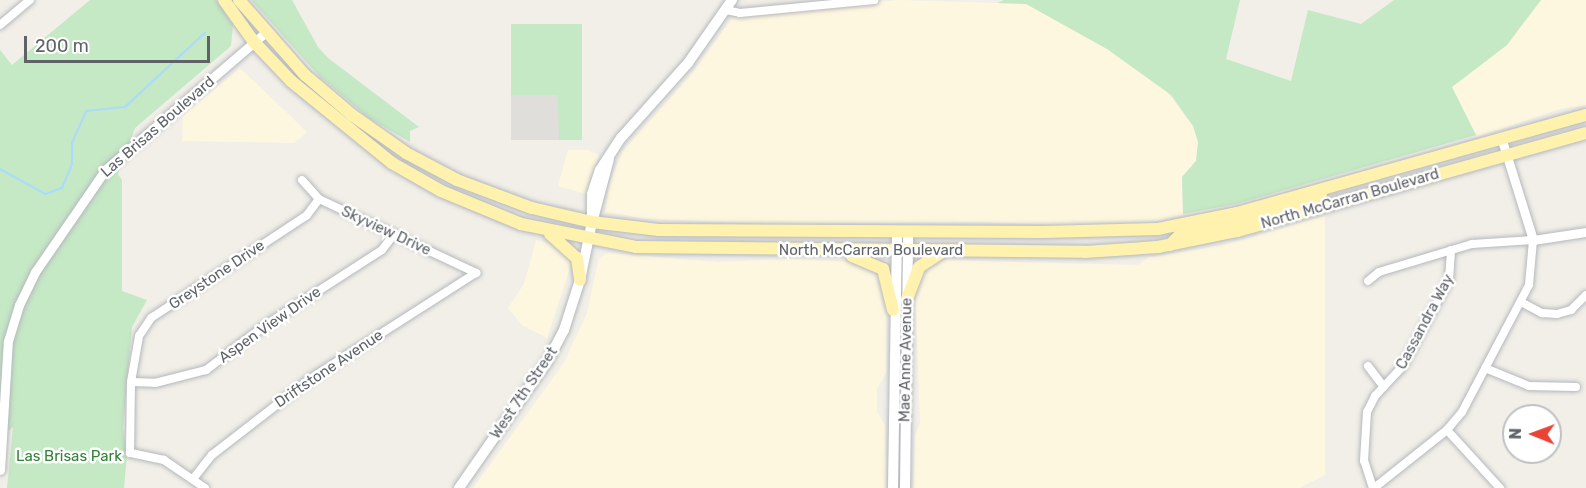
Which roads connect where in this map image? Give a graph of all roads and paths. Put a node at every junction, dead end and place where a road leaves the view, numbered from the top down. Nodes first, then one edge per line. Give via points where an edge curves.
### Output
1 (30, 0) edge
2 (224, 0) edge
3 (239, 0) edge
4 (732, 0) edge
5 (874, 0) edge
6 (726, 10) junction
7 (0, 25) edge
8 (265, 33) junction
9 (254, 42) junction
10 (1586, 115) edge
11 (1586, 133) edge
12 (1501, 137) junction
13 (1507, 154) junction
14 (302, 180) dead end
15 (1340, 183) junction
16 (319, 199) junction
17 (592, 222) junction
18 (543, 230) junction
19 (902, 232) junction
20 (1586, 232) edge
21 (394, 234) junction
22 (589, 240) junction
23 (1533, 240) junction
24 (1170, 245) junction
25 (1451, 250) junction
26 (833, 251) junction
27 (901, 251) junction
28 (961, 251) junction
29 (476, 273) joint
30 (580, 280) junction
31 (1368, 281) dead end
32 (1586, 295) edge
33 (907, 299) junction
34 (1521, 302) junction
35 (893, 310) junction
36 (1368, 366) dead end
37 (1485, 369) junction
38 (130, 382) junction
39 (1384, 387) junction
40 (1576, 387) dead end
41 (1447, 430) junction
42 (0, 470) edge
43 (193, 479) junction
44 (205, 488) edge
45 (459, 488) edge
46 (893, 488) edge
47 (905, 488) edge
48 (1373, 488) edge
49 (1500, 488) edge

1 - 7 street
2 - 9 main road, North McCarran Boulevard
3 - 8 main road, North McCarran Boulevard
4 - 6 main road, West 7th Street
5 - 6 street via 740,13
6 - 17 main road, West 7th Street via 609,159 595,184
8 - 9 street, Las Brisas Boulevard
8 - 17 main road, North McCarran Boulevard via 327,96 406,153 508,200
9 - 18 main road, North McCarran Boulevard via 322,109 392,163 472,205
9 - 42 street, Las Brisas Boulevard via 105,170 34,272 8,341
10 - 12 main road, North McCarran Boulevard
11 - 13 main road, North McCarran Boulevard
12 - 13 street
12 - 15 main road, North McCarran Boulevard
13 - 23 street
13 - 24 main road, North McCarran Boulevard via 1237,231
14 - 16 street, Skyview Drive
15 - 19 main road, North McCarran Boulevard via 1237,213 1158,228
15 - 24 main road via 1300,205 1179,236
16 - 21 street, Skyview Drive
16 - 38 street, Greystone Drive via 307,215 151,318 139,336
17 - 19 main road, North McCarran Boulevard via 681,231
17 - 22 main road, West 7th Street
18 - 22 main road, North McCarran Boulevard
18 - 30 main road via 573,252
19 - 27 main road, Mae Anne Avenue
20 - 23 street
21 - 29 street, Skyview Drive
21 - 38 street, Aspen View Drive via 382,250 267,324 206,370 172,380
22 - 26 main road, North McCarran Boulevard via 660,249
22 - 30 main road, West 7th Street
23 - 25 street via 1479,242
23 - 34 street via 1532,274
24 - 28 main road, North McCarran Boulevard via 1103,251
25 - 31 street via 1379,272
25 - 39 street, Cassandra Way via 1449,280 1403,366
26 - 27 main road, North McCarran Boulevard
26 - 35 main road via 880,266 888,280
27 - 28 main road, North McCarran Boulevard
27 - 33 main road, Mae Anne Avenue
27 - 35 main road, Mae Anne Avenue
28 - 33 main road via 945,251 924,262 915,274
29 - 43 street, Driftstone Avenue via 310,379 212,455
30 - 45 main road, West 7th Street via 554,351
32 - 34 street via 1574,307 1557,314 1542,313
33 - 47 main road, Mae Anne Avenue
34 - 37 street
35 - 46 main road, Mae Anne Avenue
36 - 39 street
37 - 40 street via 1529,386
37 - 41 street via 1462,412
38 - 43 street, Greystone Drive via 130,453 164,460
39 - 48 street, Cassandra Way via 1371,403 1364,426 1364,466
41 - 48 street
41 - 49 street
43 - 44 street

